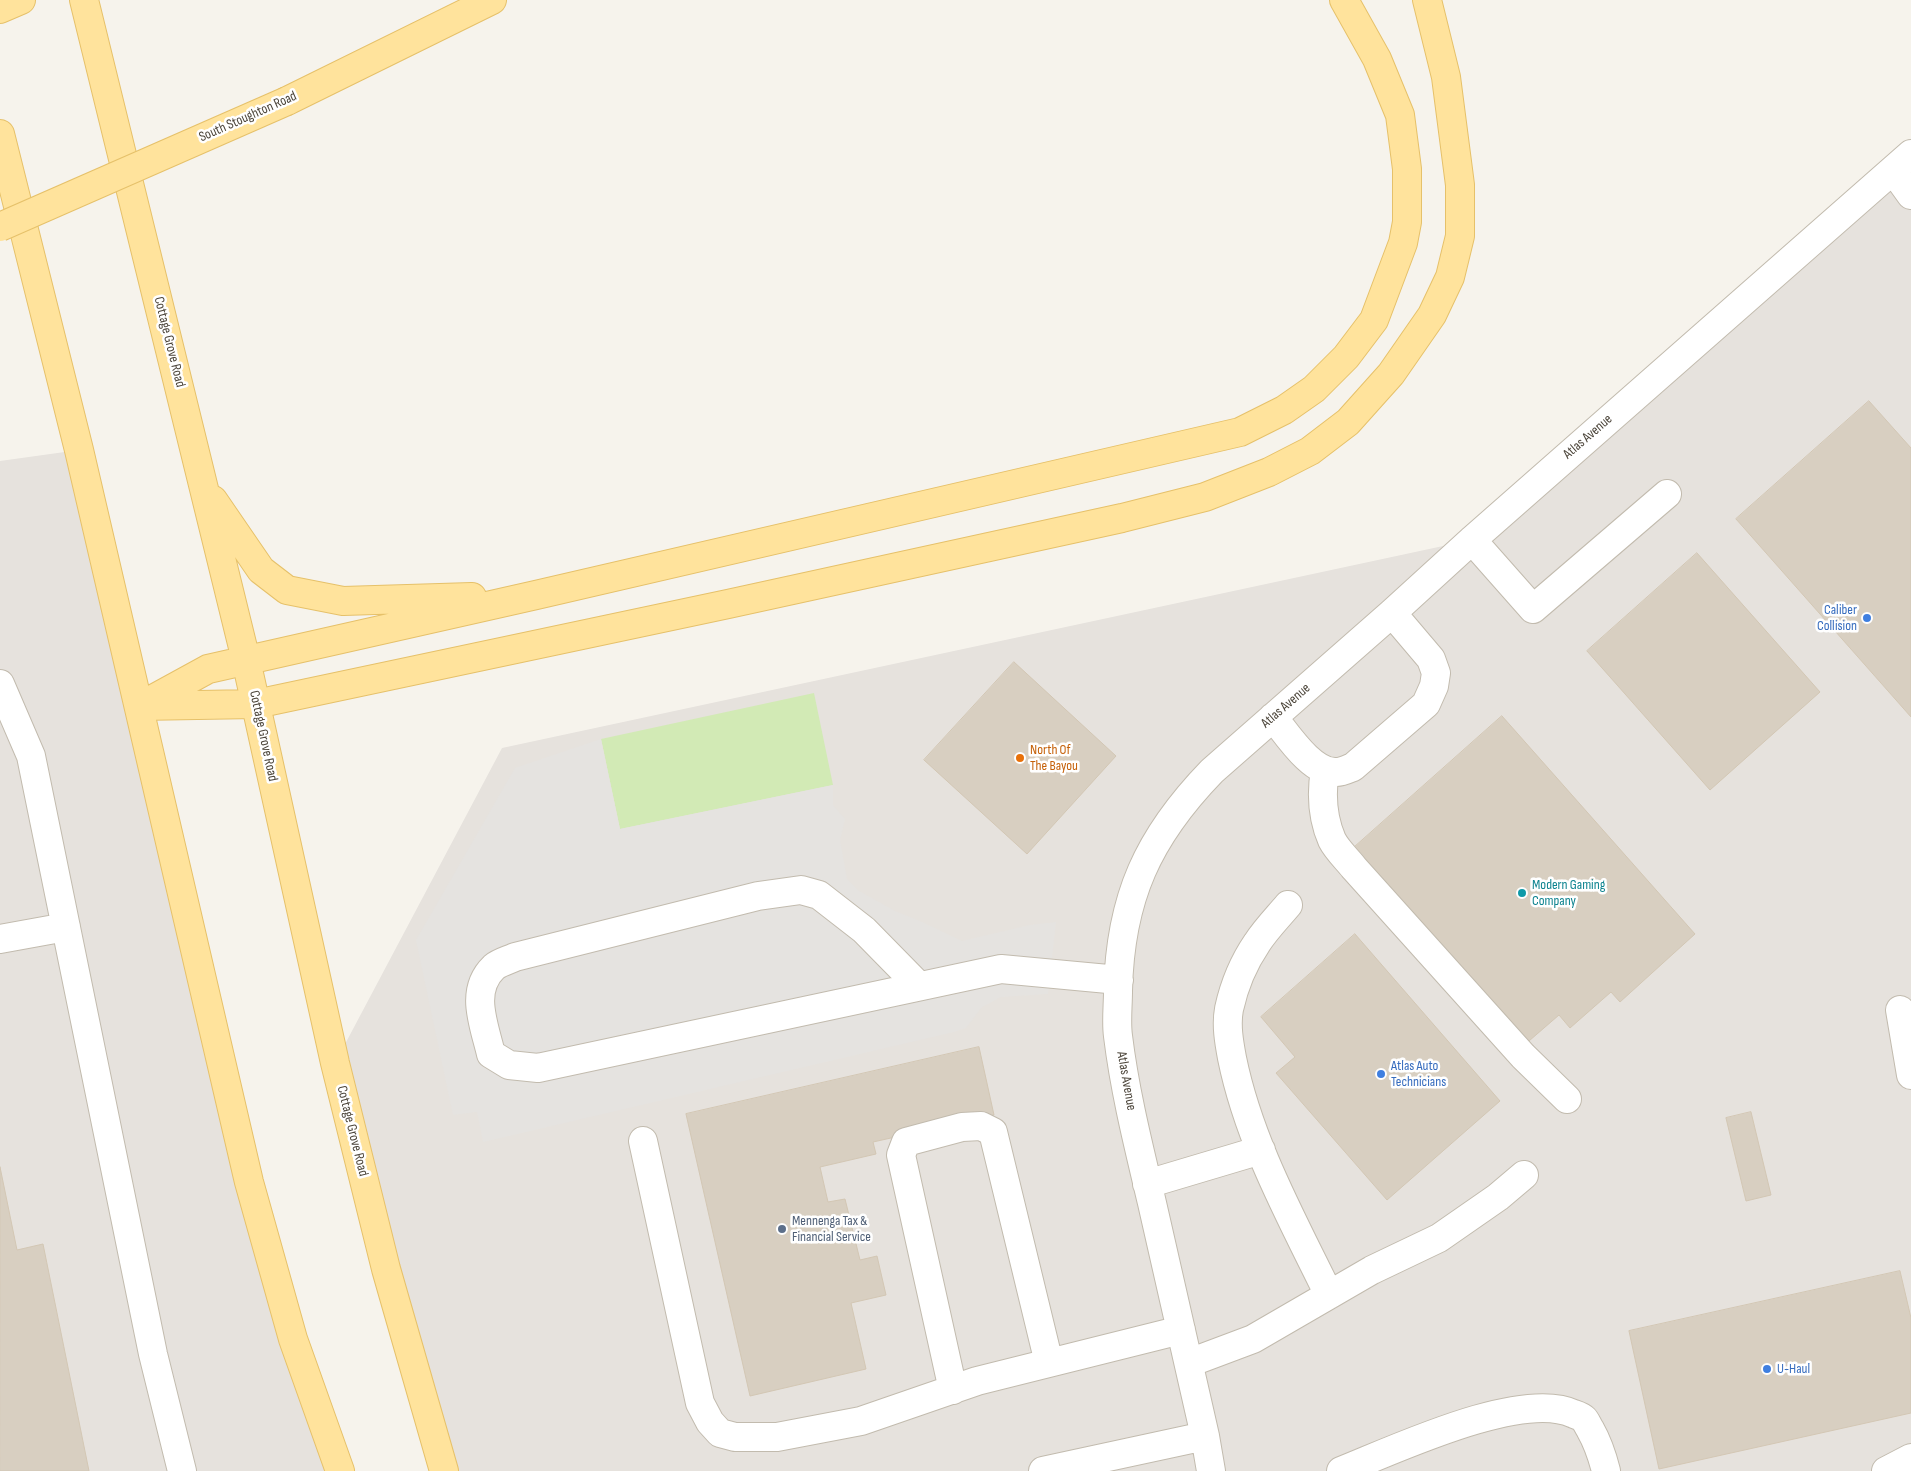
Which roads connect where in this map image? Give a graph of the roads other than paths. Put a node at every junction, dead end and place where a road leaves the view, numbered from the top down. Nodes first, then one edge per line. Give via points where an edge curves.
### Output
1 (21, 0) edge
2 (84, 0) edge
3 (492, 0) edge
4 (1344, 0) edge
5 (1427, 0) edge
6 (0, 9) edge
7 (0, 134) edge
8 (1902, 162) edge
9 (1911, 195) edge
10 (0, 227) edge
11 (204, 486) junction
12 (1667, 494) dead end
13 (1472, 540) junction
14 (536, 595) junction
15 (1392, 613) junction
16 (246, 660) junction
17 (0, 684) edge
18 (256, 704) junction
19 (140, 706) junction
20 (1274, 717) junction
21 (1325, 770) junction
22 (1288, 905) dead end
23 (66, 927) junction
24 (0, 939) edge
25 (1119, 980) junction
26 (919, 986) junction
27 (1900, 1010) dead end
28 (1911, 1075) edge
29 (1567, 1100) dead end
30 (643, 1141) dead end
31 (1261, 1150) junction
32 (1524, 1175) dead end
33 (1147, 1184) junction
34 (1329, 1295) junction
35 (1181, 1330) junction
36 (1049, 1363) junction
37 (1189, 1363) junction
38 (953, 1390) junction
39 (1205, 1436) junction
40 (1911, 1458) edge
41 (182, 1471) edge
42 (340, 1471) edge
43 (444, 1471) edge
44 (1043, 1471) edge
45 (1211, 1471) edge
46 (1341, 1471) edge
47 (1606, 1471) edge
48 (1886, 1471) edge

1 - 6 main road
2 - 11 main road, Cottage Grove Road
3 - 10 main road, South Stoughton Road, bridge via 287,101
4 - 14 main road via 1377,58 1400,115 1407,170 1406,222 1403,243 1374,320 1346,357 1314,389 1284,410 1240,432
5 - 18 main road via 1446,77 1460,185 1460,236 1450,277 1432,315 1391,374 1348,422 1310,451 1269,472 1205,497 1122,518
7 - 19 main road
8 - 9 street
8 - 13 street, Atlas Avenue
11 - 14 main road via 261,570 287,590 343,601
11 - 16 main road, Cottage Grove Road
12 - 13 street via 1533,609
13 - 15 street, Atlas Avenue
14 - 16 main road
15 - 20 street, Atlas Avenue
15 - 21 street via 1431,659 1436,673 1434,686 1426,704 1352,767 1337,772
16 - 18 main road, Cottage Grove Road
16 - 19 main road via 208,669
17 - 23 street via 31,756
18 - 19 main road
18 - 43 main road, Cottage Grove Road via 337,1073 386,1269
19 - 42 main road via 249,1182 293,1338
20 - 21 street via 1305,756
20 - 25 street, Atlas Avenue via 1212,771 1164,828 1144,865 1127,912
21 - 29 street via 1322,792 1324,815 1332,841 1522,1056
22 - 31 street via 1257,943 1239,978 1229,1010 1228,1038 1237,1080 1248,1121
23 - 24 street
23 - 41 street via 153,1354
25 - 26 street via 1001,969
25 - 33 street, Atlas Avenue via 1118,1034 1127,1094
26 - 26 street via 538,1068 509,1066 491,1054 478,998 483,981 496,966 515,957 758,896 801,890 819,895 864,930
27 - 28 street
30 - 38 street via 700,1403 720,1433 735,1437 778,1437 861,1421
31 - 33 street
31 - 34 street
32 - 34 street via 1439,1238
33 - 35 street, Atlas Avenue
34 - 37 street via 1253,1340
35 - 36 street
35 - 37 street, Atlas Avenue
36 - 38 street
36 - 38 street via 993,1132 980,1126 962,1126 906,1142 901,1155
37 - 39 street, Atlas Avenue
39 - 44 street
39 - 45 street, Atlas Avenue
40 - 48 street
46 - 47 street via 1451,1428 1501,1413 1550,1407 1584,1418 1600,1447

